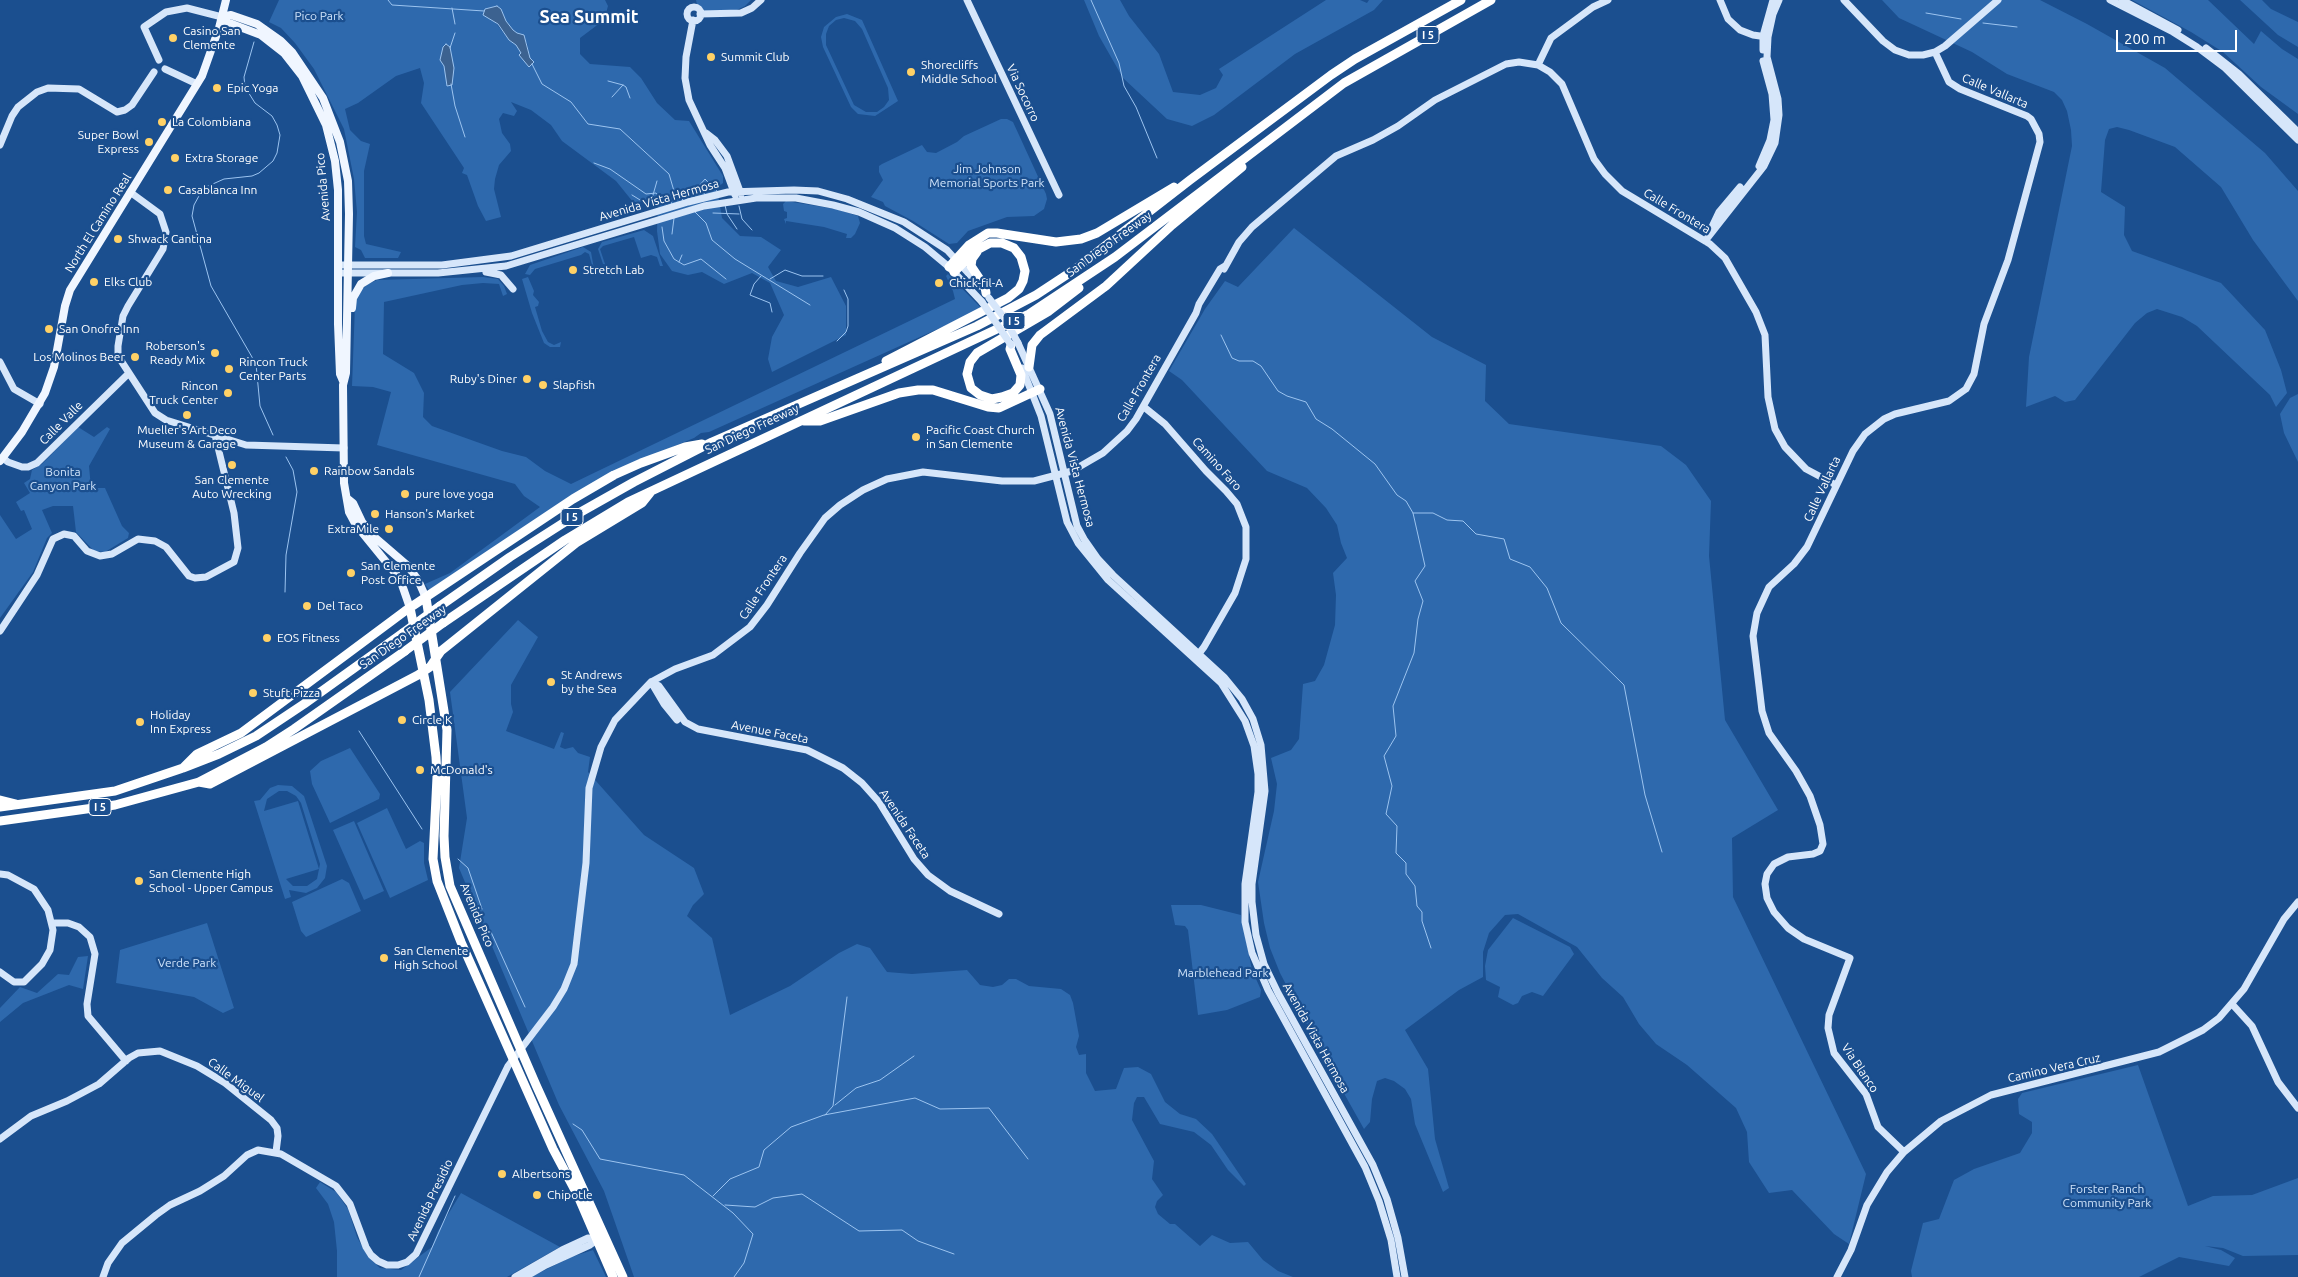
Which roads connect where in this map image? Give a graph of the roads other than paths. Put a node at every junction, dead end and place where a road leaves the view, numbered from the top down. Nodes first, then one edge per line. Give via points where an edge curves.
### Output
1 (226, 0) edge
2 (761, 0) edge
3 (967, 0) edge
4 (1461, 0) edge
5 (1491, 0) edge
6 (1608, 0) edge
7 (1720, 0) edge
8 (1774, 0) edge
9 (1779, 0) edge
10 (1844, 0) edge
11 (1998, 0) edge
12 (2110, 0) edge
13 (2122, 0) edge
14 (694, 3) edge
15 (700, 14) junction
16 (222, 17) junction
17 (693, 20) junction
18 (1765, 37) junction
19 (1935, 52) junction
20 (158, 60) junction
21 (1538, 65) junction
22 (165, 68) junction
23 (154, 72) junction
24 (197, 84) junction
25 (1298, 118) junction
26 (2298, 132) edge
27 (2298, 140) edge
28 (0, 144) edge
29 (1190, 180) junction
30 (734, 191) junction
31 (130, 192) junction
32 (1059, 195) dead end
33 (737, 200) junction
34 (1705, 241) junction
35 (978, 249) junction
36 (1115, 257) junction
37 (958, 261) junction
38 (339, 269) junction
39 (348, 269) junction
40 (952, 269) junction
41 (454, 272) junction
42 (388, 273) junction
43 (513, 289) dead end
44 (986, 298) junction
45 (347, 336) junction
46 (1015, 344) junction
47 (0, 362) edge
48 (1029, 367) junction
49 (128, 374) junction
50 (854, 380) junction
51 (343, 381) junction
52 (1036, 391) junction
53 (40, 404) junction
54 (1144, 407) junction
55 (801, 420) junction
56 (215, 435) junction
57 (712, 442) junction
58 (344, 448) junction
59 (2, 459) edge
60 (1065, 474) junction
61 (1056, 476) junction
62 (1836, 485) junction
63 (651, 492) junction
64 (348, 499) junction
65 (426, 598) junction
66 (410, 608) junction
67 (0, 631) edge
68 (1197, 656) junction
69 (435, 659) junction
70 (424, 672) junction
71 (651, 682) junction
72 (668, 706) junction
73 (685, 722) junction
74 (441, 755) junction
75 (822, 756) joint
76 (183, 768) junction
77 (199, 782) junction
78 (0, 800) edge
79 (16, 804) junction
80 (0, 807) edge
81 (0, 821) edge
82 (0, 874) edge
83 (448, 878) junction
84 (437, 881) junction
85 (2298, 902) edge
86 (999, 914) dead end
87 (52, 923) junction
88 (1850, 958) joint
89 (0, 972) edge
90 (2232, 1004) junction
91 (520, 1049) junction
92 (513, 1058) junction
93 (126, 1061) junction
94 (2298, 1108) edge
95 (0, 1139) edge
96 (566, 1149) junction
97 (554, 1150) junction
98 (276, 1152) junction
99 (1904, 1152) junction
100 (601, 1237) junction
101 (103, 1277) edge
102 (515, 1277) edge
103 (525, 1277) edge
104 (613, 1277) edge
105 (623, 1277) edge
106 (1397, 1277) edge
107 (1405, 1277) edge
108 (1837, 1277) edge

1 - 16 main road, North El Camino Real
2 - 15 street via 740,13
3 - 32 street, Via Socorro
4 - 29 highway, San Diego Freeway / I 5 via 1355,59
5 - 25 highway, San Diego Freeway / I 5 via 1362,71
6 - 21 street via 1551,38
7 - 18 street via 1728,19 1740,30
8 - 18 street
9 - 18 street
10 - 19 street via 1895,50 1909,55
11 - 19 street
12 - 27 street via 2173,32 2226,68
13 - 26 street via 2200,43 2240,74
14 - 15 street
14 - 17 street via 687,14
15 - 17 street
16 - 20 street via 187,8 166,12 144,28
16 - 24 main road, North El Camino Real
16 - 38 main road, Avenida Pico via 224,21 261,35 280,49 302,76 320,110 331,140 337,175
16 - 39 main road, Avenida Pico via 231,15 257,24 282,41 303,65 323,98 340,142 348,181
17 - 30 street via 684,78 689,100 704,132 727,156
18 - 34 street via 1778,99 1774,143 1764,166
19 - 62 street, Calle Vallarta via 1949,82 2027,116 2037,128 2040,142 2008,260 1984,324 1974,374 1966,389 1938,405 1908,410 1884,419 1865,434
20 - 22 street
20 - 23 street via 152,64
21 - 34 street, Calle Frontera via 1562,84 1594,159 1605,174 1622,191
21 - 54 street, Calle Frontera via 1506,64 1435,100 1374,140 1336,156 1252,228 1220,269
22 - 23 street via 161,73
22 - 24 street
23 - 28 street via 132,105 117,112 79,89 48,88 37,92 18,107
24 - 31 main road, North El Camino Real
25 - 36 highway, San Diego Freeway / I 5
25 - 48 highway via 1172,224 1106,286 1040,335 1032,345
29 - 37 highway via 1081,239 1056,242 988,233 969,245
29 - 50 highway, San Diego Freeway / I 5 via 1074,270 1036,295 977,326
30 - 33 street
30 - 37 street, Avenida Vista Hermosa via 810,191 847,199 904,222 940,244
30 - 39 street, Avenida Vista Hermosa via 503,258 442,265
31 - 49 street via 160,214 166,232 163,249 123,316 118,356
31 - 53 main road, North El Camino Real via 70,290 54,367
33 - 40 street, Avenida Vista Hermosa via 796,198 859,212 895,228
33 - 41 street, Avenida Vista Hermosa via 654,221 520,263
34 - 62 street, Calle Frontera via 1726,258 1765,335 1768,397 1775,429 1806,469
35 - 37 highway
35 - 44 highway via 971,266 985,287
35 - 50 highway via 990,243 1014,248 1025,271 1019,289 980,314
36 - 46 highway via 1060,303 977,353 967,374 971,388 980,396 1002,397 1020,385 1021,375 1010,349
36 - 55 highway, San Diego Freeway / I 5 via 1029,314
37 - 40 highway
37 - 44 street, Avenida Vista Hermosa
38 - 39 street, Avenida Vista Hermosa
38 - 51 main road, Avenida Pico via 340,374
39 - 42 street, Avenida Vista Hermosa
39 - 45 main road, Avenida Pico
40 - 44 street, Avenida Vista Hermosa
41 - 42 street, Avenida Vista Hermosa
41 - 43 street via 494,272
42 - 45 main road via 365,280 356,290 352,298 351,330
44 - 46 street, Avenida Vista Hermosa, bridge
45 - 51 main road, Avenida Pico
46 - 48 street, Avenida Vista Hermosa
46 - 52 street, Avenida Vista Hermosa
47 - 53 street via 14,389
48 - 52 street, Avenida Vista Hermosa
49 - 56 street via 155,413 166,420
49 - 59 street, Calle Valle via 36,463 22,467
50 - 57 highway, San Diego Freeway / I 5
51 - 58 main road, Avenida Pico
52 - 55 highway via 999,408 933,390 918,390 899,393 820,421
52 - 60 street, Avenida Vista Hermosa via 1050,414
52 - 61 street, Avenida Vista Hermosa
53 - 59 main road, North El Camino Real
54 - 60 street, Calle Frontera via 1115,443
54 - 68 street, Camino Faro via 1165,424 1226,491 1237,504 1246,527 1246,560 1235,594
55 - 63 highway, San Diego Freeway / I 5
56 - 58 street via 246,445
56 - 67 street via 234,513 238,548 234,562 206,577 195,578 189,576 166,547 155,541 138,539 112,554 100,556 87,551 74,536 64,534 53,539 37,575
57 - 65 highway via 685,447 614,475 566,503
57 - 76 highway, San Diego Freeway / I 5, bridge via 579,513 510,557 256,736
58 - 64 main road, Avenida Pico via 344,483
60 - 61 street, Calle Frontera
60 - 68 street, Avenida Vista Hermosa via 1077,526 1098,559
61 - 68 street, Avenida Vista Hermosa via 1067,522 1093,564
61 - 71 street, Calle Frontera via 1018,481 922,472 887,479 863,490 840,504 826,518 750,627 713,654
62 - 88 street, Calle Vallarta via 1807,547 1769,587 1757,613 1753,636 1762,711 1769,733 1810,796 1824,844 1813,854 1788,857 1774,864 1764,884 1767,898 1788,928 1804,939
63 - 69 highway via 642,503 576,543
63 - 77 highway, San Diego Freeway / I 5, bridge via 565,540 266,747
64 - 65 main road, Avenida Pico via 367,529 408,566
64 - 66 main road, Avenida Pico via 349,512 356,525 400,578
65 - 66 highway
65 - 69 highway, Avenida Pico
66 - 70 highway, Avenida Pico
66 - 76 highway via 240,734 197,754
68 - 106 street, Avenida Vista Hermosa via 1236,703 1254,746 1258,792 1245,884 1245,922 1252,953 1268,990 1365,1167 1386,1224
68 - 107 street, Avenida Vista Hermosa via 1224,677 1242,699 1253,719 1261,745 1265,791 1252,902 1256,936 1264,964 1373,1165 1387,1199
69 - 70 highway
69 - 74 highway, Avenida Pico via 447,730 448,747
70 - 74 highway, Avenida Pico via 432,728
70 - 77 highway via 210,784
71 - 72 street via 659,686
71 - 91 street, Calle Frontera via 615,720 595,762 589,788 586,863 574,964 553,1008
72 - 73 street
72 - 73 street via 677,720
73 - 75 street, Avenue Faceta via 713,733 790,746
74 - 83 highway, Avenida Pico via 441,772 446,779 444,836
74 - 84 highway, Avenida Pico via 433,859
75 - 86 street, Avenida Faceta via 862,782 928,875 950,891
76 - 79 highway, San Diego Freeway / I 5 via 115,791
77 - 81 highway, San Diego Freeway / I 5 via 115,805
78 - 79 highway
79 - 80 highway, San Diego Freeway / I 5
82 - 87 street via 34,889
83 - 84 highway
83 - 91 highway, Avenida Pico
84 - 92 highway, Avenida Pico
85 - 90 street, Camino Vera Cruz
87 - 89 street via 50,950 42,964 24,982 14,982
87 - 93 street via 79,927 90,938 95,954 88,1016
88 - 99 street, Via Blanco via 1829,1014 1828,1028 1834,1053 1866,1094 1878,1127
90 - 94 street via 2252,1026 2278,1082
90 - 99 street, Camino Vera Cruz via 2203,1030 2159,1052 1991,1095 1941,1121
91 - 92 street, Avenida Presidio
91 - 96 highway, Avenida Pico
92 - 97 highway, Avenida Pico
92 - 98 street, Avenida Presidio via 416,1254 408,1262 393,1265 378,1261 366,1247 350,1204 336,1186
93 - 95 street, Calle Miguel via 99,1084 31,1116
93 - 98 street, Calle Miguel via 138,1053 160,1051 197,1066 225,1083 271,1120 277,1128
96 - 97 highway
96 - 100 highway, Avenida Pico
97 - 100 highway, Avenida Pico
98 - 101 street via 258,1150 247,1155 224,1176 170,1205 122,1244 108,1263
99 - 108 street, Camino Vera Cruz via 1868,1205
100 - 102 street via 588,1238 562,1250
100 - 103 street
100 - 104 highway, Avenida Pico
100 - 105 highway, Avenida Pico

